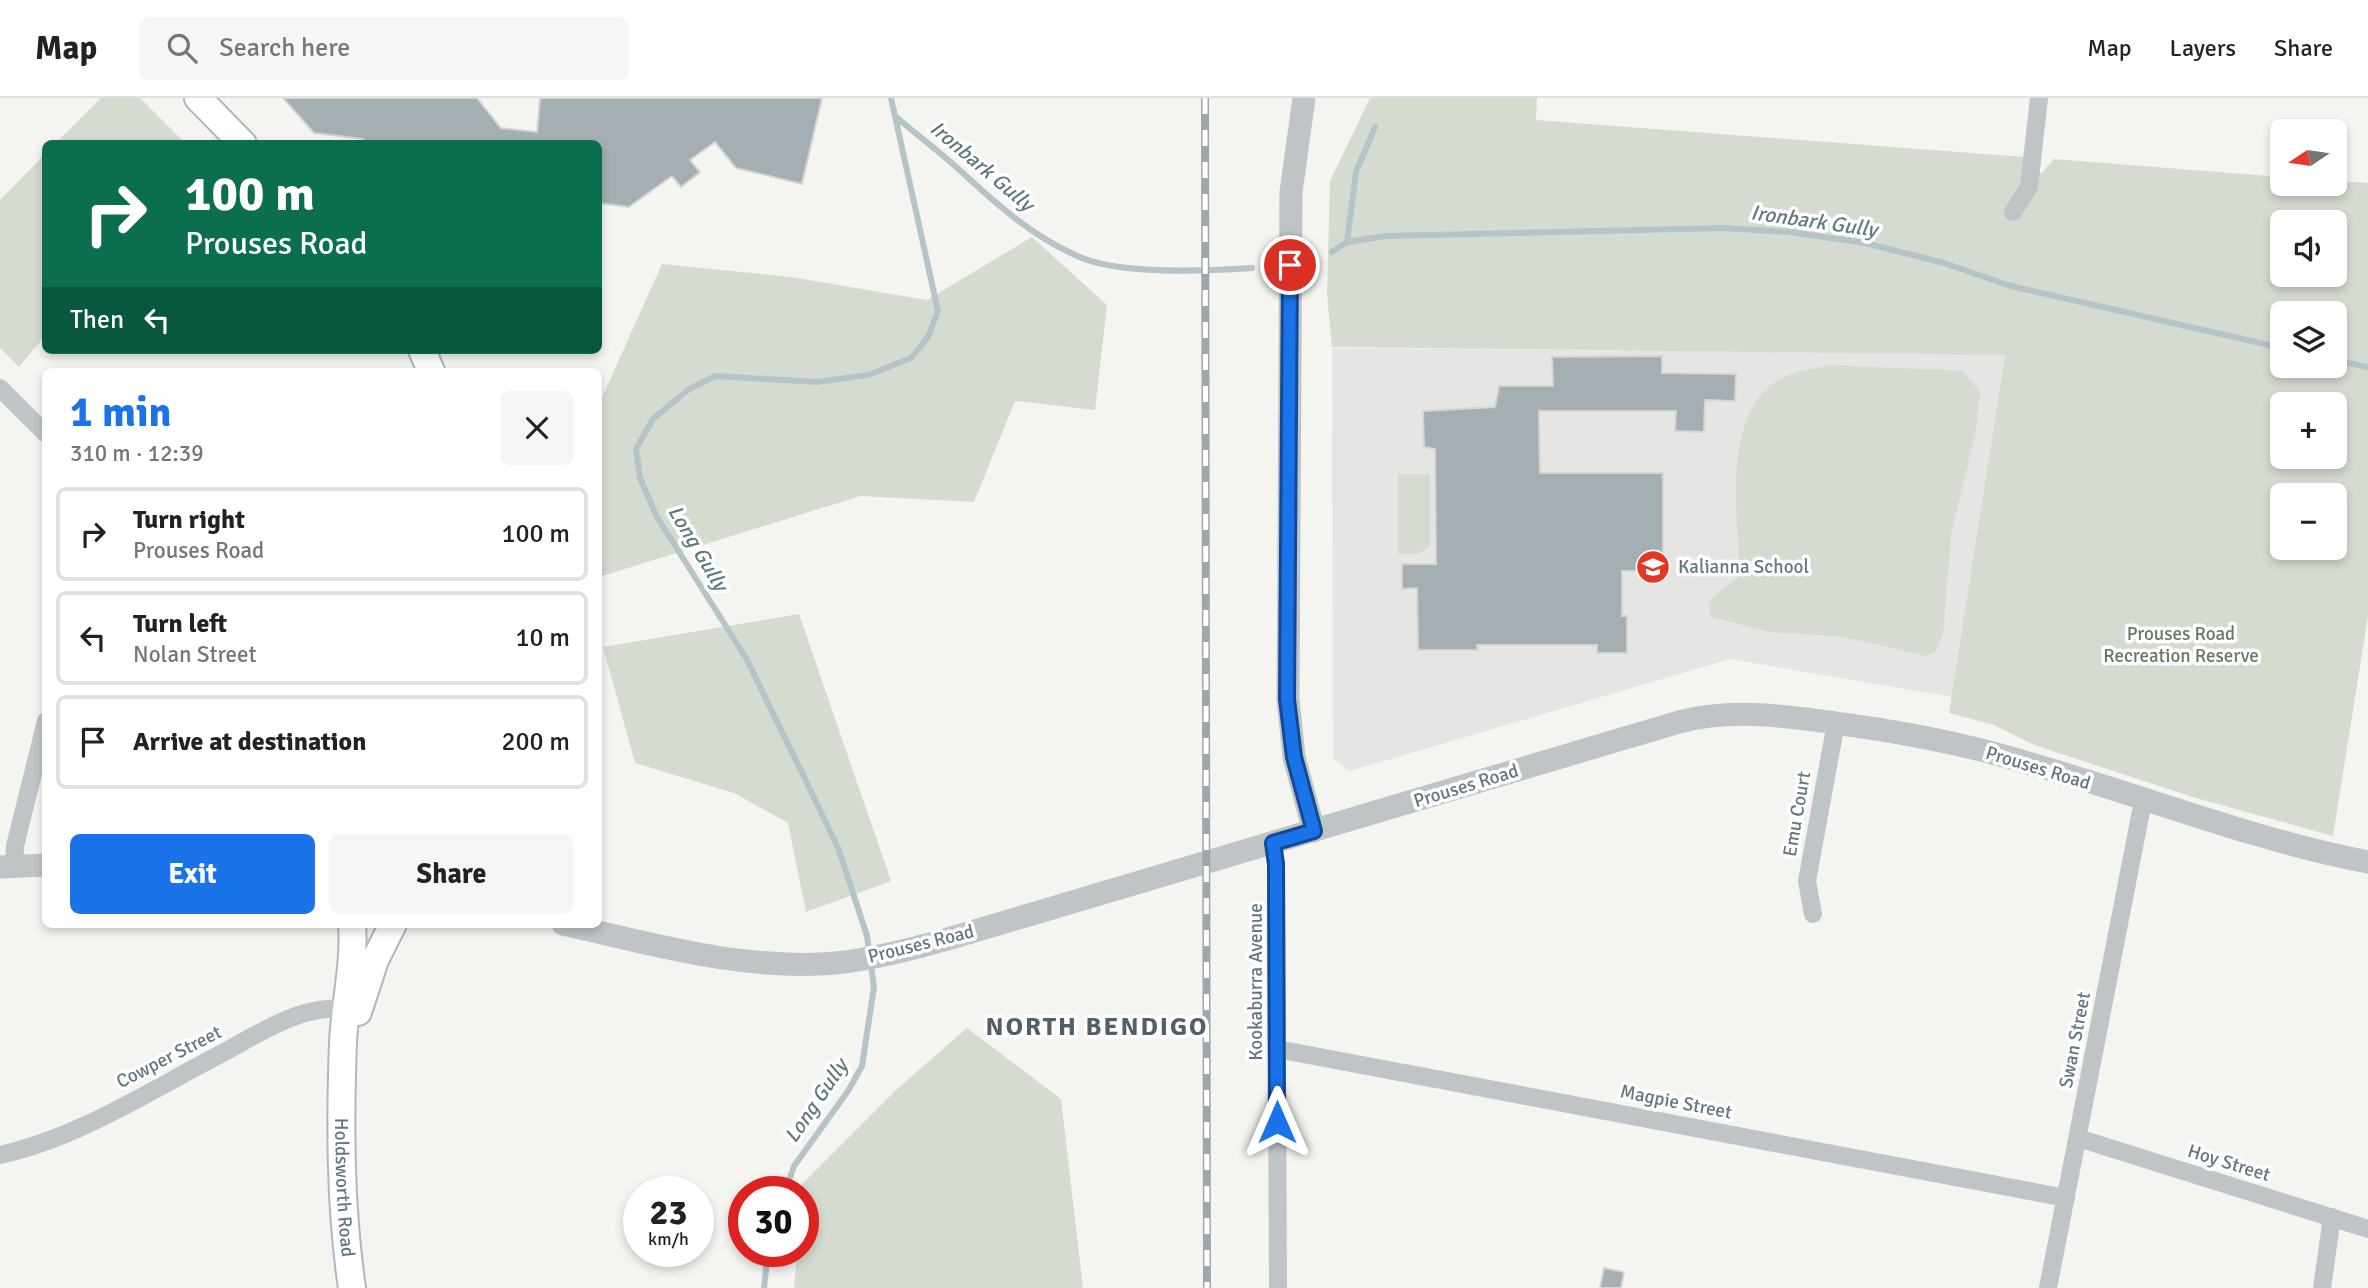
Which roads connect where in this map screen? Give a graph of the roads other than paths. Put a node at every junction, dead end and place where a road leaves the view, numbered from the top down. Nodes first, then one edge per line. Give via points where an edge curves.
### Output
1 (198, 98) edge
2 (1304, 98) edge
3 (2039, 98) edge
4 (239, 140) edge
5 (2013, 212) dead end
6 (0, 388) edge
7 (42, 430) edge
8 (1836, 723) junction
9 (42, 737) edge
10 (2143, 801) junction
11 (1314, 831) junction
12 (1273, 843) junction
13 (2368, 862) edge
14 (42, 865) edge
15 (7, 866) edge
16 (1813, 914) dead end
17 (352, 928) edge
18 (391, 928) edge
19 (582, 928) edge
20 (352, 1009) junction
21 (1277, 1049) junction
22 (2078, 1138) junction
23 (0, 1155) edge
24 (2066, 1198) junction
25 (2332, 1217) junction
26 (2368, 1229) edge
27 (352, 1288) edge
28 (1278, 1288) edge
29 (2048, 1288) edge
30 (2322, 1288) edge

1 - 4 main road
2 - 11 street via 1291,192 1287,699 1294,757
3 - 5 street via 2029,187
6 - 7 street
8 - 10 street, Prouses Road via 1979,750
8 - 11 street, Prouses Road via 1770,715 1704,716
8 - 16 street, Emu Court via 1807,881
9 - 15 street
10 - 13 street, Prouses Road via 2272,841
10 - 22 street, Swan Street
11 - 12 street, Prouses Road
12 - 19 street, Prouses Road via 858,961 790,964 737,960
12 - 21 street, Kookaburra Avenue
14 - 15 street
17 - 20 main road, Holdsworth Road
18 - 20 main road, Holdsworth Road
20 - 23 street, Cowper Street via 317,1010 286,1020 76,1129
20 - 27 main road, Holdsworth Road via 343,1086 341,1181
21 - 24 street, Magpie Street
21 - 28 street, Kookaburra Avenue
22 - 24 street, Swan Street
22 - 25 street, Hoy Street
24 - 29 street, Swan Street
25 - 26 street, Hoy Street
25 - 30 street

